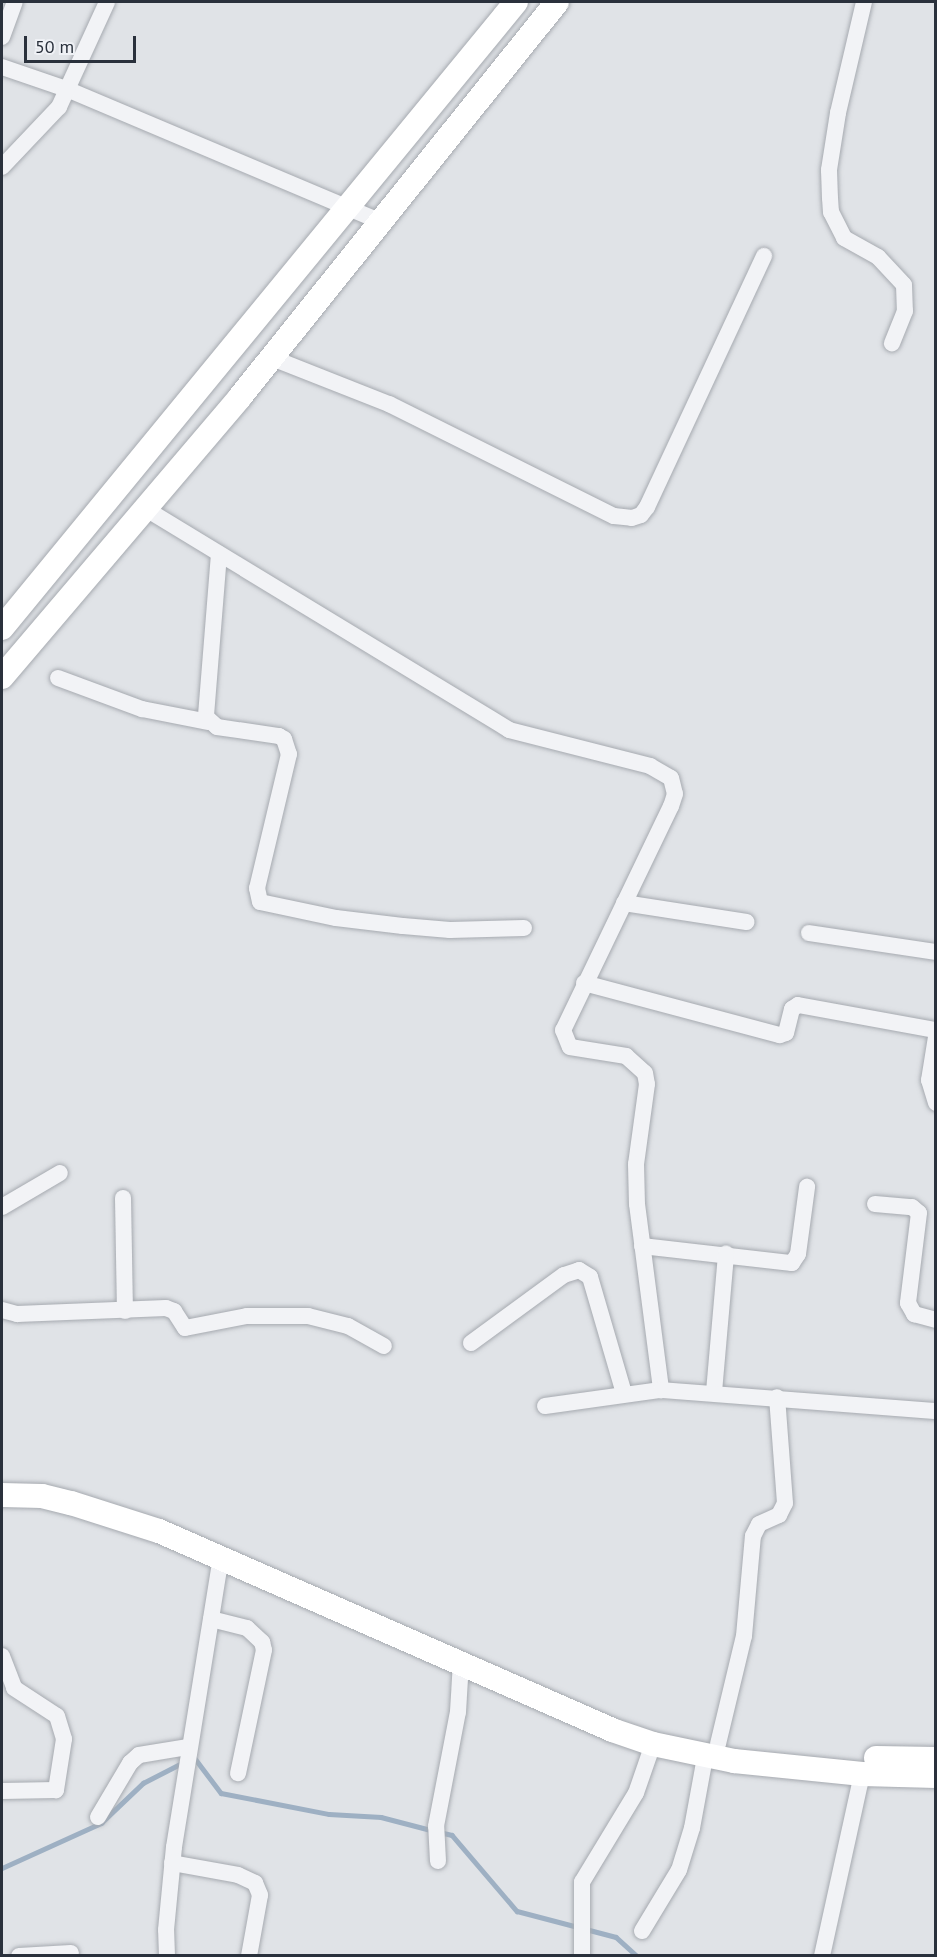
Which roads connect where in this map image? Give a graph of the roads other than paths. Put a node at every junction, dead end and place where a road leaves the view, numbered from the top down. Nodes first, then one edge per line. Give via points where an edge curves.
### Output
1 (15, 2) edge
2 (106, 2) edge
3 (516, 2) edge
4 (557, 2) edge
5 (864, 2) edge
6 (2, 37) edge
7 (2, 67) edge
8 (69, 90) junction
9 (2, 167) edge
10 (347, 209) junction
11 (381, 222) junction
12 (764, 256) dead end
13 (891, 343) dead end
14 (272, 358) junction
15 (146, 509) junction
16 (219, 554) junction
17 (2, 628) edge
18 (2, 678) edge
19 (57, 678) dead end
20 (208, 722) junction
21 (624, 903) junction
22 (747, 922) dead end
23 (524, 928) dead end
24 (809, 933) dead end
25 (936, 952) edge
26 (584, 983) junction
27 (936, 1030) edge
28 (936, 1037) edge
29 (936, 1103) edge
30 (60, 1173) dead end
31 (807, 1187) dead end
32 (123, 1198) dead end
33 (875, 1204) dead end
34 (2, 1207) edge
35 (642, 1246) junction
36 (726, 1254) junction
37 (2, 1310) edge
38 (125, 1311) junction
39 (936, 1320) edge
40 (471, 1343) dead end
41 (384, 1346) dead end
42 (661, 1390) junction
43 (714, 1392) junction
44 (624, 1393) junction
45 (777, 1397) junction
46 (545, 1406) dead end
47 (936, 1411) edge
48 (2, 1482) edge
49 (2, 1496) edge
50 (221, 1557) junction
51 (211, 1619) junction
52 (2, 1656) edge
53 (461, 1662) junction
54 (2, 1693) edge
55 (22, 1696) junction
56 (652, 1744) junction
57 (188, 1750) junction
58 (712, 1750) junction
59 (936, 1759) edge
60 (238, 1773) dead end
61 (862, 1774) junction
62 (936, 1776) edge
63 (2, 1791) edge
64 (98, 1817) dead end
65 (438, 1861) dead end
66 (172, 1863) junction
67 (642, 1931) dead end
68 (71, 1953) dead end
69 (19, 1956) edge
70 (167, 1956) edge
71 (249, 1956) edge
72 (582, 1956) edge
73 (822, 1956) edge

1 - 6 street
2 - 8 street
3 - 10 highway
4 - 11 highway
5 - 13 street via 829,170 831,212 844,238 878,257 904,285 906,310
7 - 8 street
8 - 9 street via 59,107
8 - 10 street
10 - 11 street
10 - 17 highway
11 - 14 highway
12 - 14 street via 647,507 632,519 614,516 389,404
14 - 15 highway
15 - 16 street
15 - 18 highway
16 - 20 street via 205,706
16 - 21 street via 509,730 664,772 674,785 671,807
19 - 20 street via 142,709
20 - 23 street via 217,727 268,733 284,739 288,746 257,888 260,902 336,918 403,926 450,930
21 - 22 street
21 - 26 street
24 - 25 street
26 - 27 street via 780,1035 786,1033 792,1009 798,1005
26 - 35 street via 565,1023 565,1042 578,1051 626,1056 645,1073 647,1084 636,1164
28 - 29 street via 929,1080
30 - 34 street
31 - 36 street via 796,1260 784,1264
32 - 38 street
33 - 39 street via 912,1207 919,1214 908,1304 914,1314
35 - 36 street
35 - 42 street
36 - 43 street
37 - 38 street via 17,1314
38 - 41 street via 171,1309 185,1328 247,1316 330,1319
40 - 44 street via 564,1275 579,1270 590,1277
42 - 43 street
42 - 44 street
43 - 45 street
44 - 46 street
45 - 47 street
45 - 58 street via 785,1503 779,1515 759,1524 753,1536 744,1636
48 - 58 highway via 58,1485 162,1518 620,1717
49 - 50 highway via 42,1496 71,1503 159,1531
50 - 51 street
50 - 53 highway
51 - 57 street
51 - 60 street via 247,1628 262,1642 264,1650
52 - 55 street via 14,1688
53 - 56 highway via 602,1726
53 - 65 street via 458,1712 436,1826
54 - 55 street
55 - 63 street via 57,1716 63,1727 56,1790
56 - 58 highway
56 - 72 street via 636,1793 582,1882
57 - 64 street via 139,1755 130,1763
57 - 66 street
58 - 59 highway
58 - 61 highway
58 - 67 street via 679,1870
61 - 62 highway
61 - 73 street
66 - 70 street
66 - 71 street via 238,1875 255,1883 260,1895
68 - 69 street

